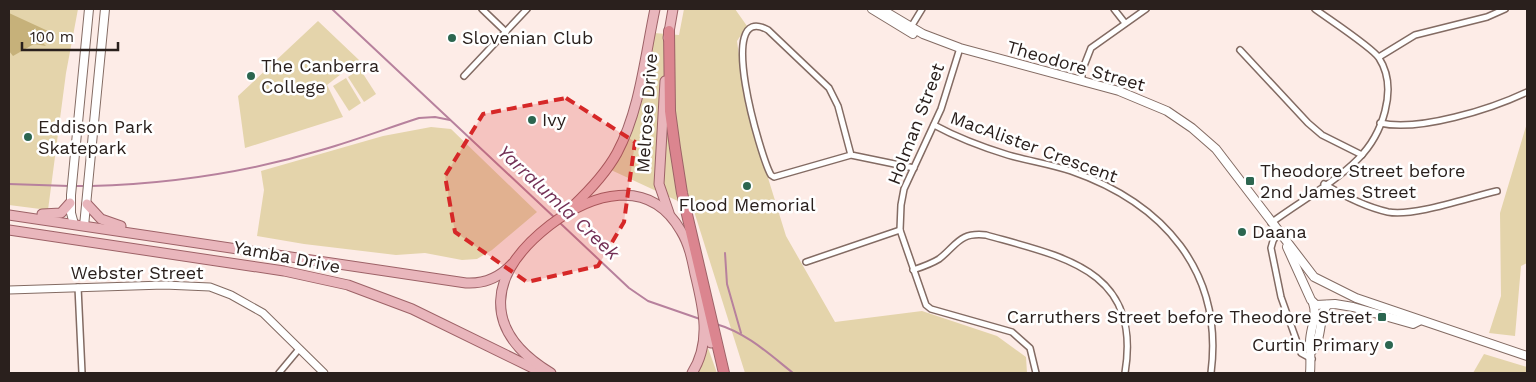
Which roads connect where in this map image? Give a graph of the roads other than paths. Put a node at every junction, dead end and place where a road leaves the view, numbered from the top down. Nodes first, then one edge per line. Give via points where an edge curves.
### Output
1 (89, 9) edge
2 (105, 9) edge
3 (482, 9) edge
4 (527, 9) edge
5 (655, 9) edge
6 (673, 9) edge
7 (872, 9) edge
8 (881, 9) edge
9 (922, 9) edge
10 (1114, 9) edge
11 (1146, 9) edge
12 (1315, 9) edge
13 (1505, 9) edge
14 (889, 18) junction
15 (1125, 24) junction
16 (910, 29) junction
17 (669, 31) junction
18 (506, 32) junction
19 (960, 48) junction
20 (1240, 50) dead end
21 (1378, 56) junction
22 (464, 76) dead end
23 (1082, 81) junction
24 (1527, 92) edge
25 (1380, 123) junction
26 (934, 126) junction
27 (1362, 155) junction
28 (851, 156) junction
29 (914, 168) junction
30 (1324, 184) junction
31 (1497, 191) dead end
32 (70, 199) junction
33 (88, 199) junction
34 (574, 207) junction
35 (13, 215) edge
36 (671, 217) junction
37 (74, 224) junction
38 (1271, 224) junction
39 (84, 226) junction
40 (9, 230) edge
41 (900, 230) junction
42 (38, 234) junction
43 (154, 236) junction
44 (1280, 236) junction
45 (9, 237) edge
46 (78, 240) junction
47 (806, 262) dead end
48 (512, 264) junction
49 (913, 270) junction
50 (1327, 284) junction
51 (78, 287) junction
52 (9, 290) edge
53 (1312, 300) junction
54 (704, 302) junction
55 (1327, 305) junction
56 (1419, 321) junction
57 (710, 343) junction
58 (299, 348) junction
59 (1312, 355) junction
60 (1527, 356) edge
61 (82, 373) edge
62 (279, 373) edge
63 (324, 373) edge
64 (543, 373) edge
65 (551, 373) edge
66 (692, 373) edge
67 (723, 373) edge
68 (1036, 373) edge
69 (1125, 373) edge
70 (1211, 373) edge
71 (1310, 373) edge

1 - 32 main road
2 - 33 main road
3 - 18 street
4 - 18 street
5 - 34 main road, Melrose Drive via 626,134 610,165
6 - 17 main road, Melrose Drive
7 - 14 main road, Theodore Street
8 - 14 main road, Theodore Street
9 - 16 street
10 - 15 street
11 - 15 street
12 - 21 street
13 - 21 street via 1487,17 1415,35
14 - 16 main road, Theodore Street
15 - 23 street via 1091,48
16 - 19 main road, Theodore Street
17 - 36 main road, Melrose Drive via 659,184
17 - 54 highway via 670,111
18 - 22 street
19 - 23 main road, Theodore Street
19 - 26 street, Holman Street
20 - 27 street via 1308,123
21 - 25 street via 1386,77 1389,99
23 - 38 main road, Theodore Street via 1148,102 1192,128 1219,154
24 - 25 street via 1496,106 1422,124 1394,126
25 - 27 street
26 - 29 street, Holman Street
26 - 70 street, MacAlister Crescent via 957,138 1098,181 1143,206 1165,225 1197,272 1207,299 1212,327
27 - 30 street
28 - 28 street via 838,106 829,88 768,30 762,26 752,27 743,39 744,70 751,115 774,177
28 - 29 street
29 - 41 street, Holman Street via 904,189
30 - 31 street via 1364,204 1389,212 1421,209
30 - 38 street
32 - 35 main road via 56,215
32 - 37 main road
33 - 39 main road
33 - 43 main road via 94,214 108,223 135,228
34 - 36 main road via 605,196 627,195 648,201
34 - 48 main road, Melrose Drive via 543,230
35 - 37 main road, Yamba Drive
36 - 54 main road via 688,245
37 - 39 main road, Yamba Drive
37 - 46 main road
38 - 44 main road, Theodore Street
39 - 43 main road, Yamba Drive
39 - 46 main road
40 - 42 main road, Yamba Drive
41 - 47 street
41 - 49 street, Holman Street
42 - 45 main road
42 - 46 main road, Yamba Drive
43 - 48 main road, Yamba Drive via 466,283 490,280
44 - 50 main road, Theodore Street via 1311,275
44 - 53 main road, Theodore Street
44 - 59 street via 1272,241 1272,248 1281,297 1301,353
46 - 64 main road, Yamba Drive via 284,270 348,285 412,309
48 - 65 main road via 501,293 506,327 526,355
49 - 68 street, Holman Street via 926,305 1012,332 1030,348
49 - 69 street via 939,258 954,244 974,234 1072,261 1098,278 1121,310 1127,335
50 - 53 main road via 1312,286
50 - 55 main road via 1334,296
50 - 56 main road, Theodore Street via 1345,294
51 - 52 street, Webster Street
51 - 58 street, Webster Street via 210,287 263,312
51 - 61 street
53 - 55 main road via 1320,306
53 - 59 main road, Theodore Street via 1316,313 1310,338
54 - 57 highway
55 - 56 main road via 1353,307 1412,324
55 - 59 main road, Theodore Street
56 - 60 main road
57 - 66 main road
57 - 67 highway
58 - 62 street
58 - 63 street, Webster Street
59 - 71 main road, Theodore Street

